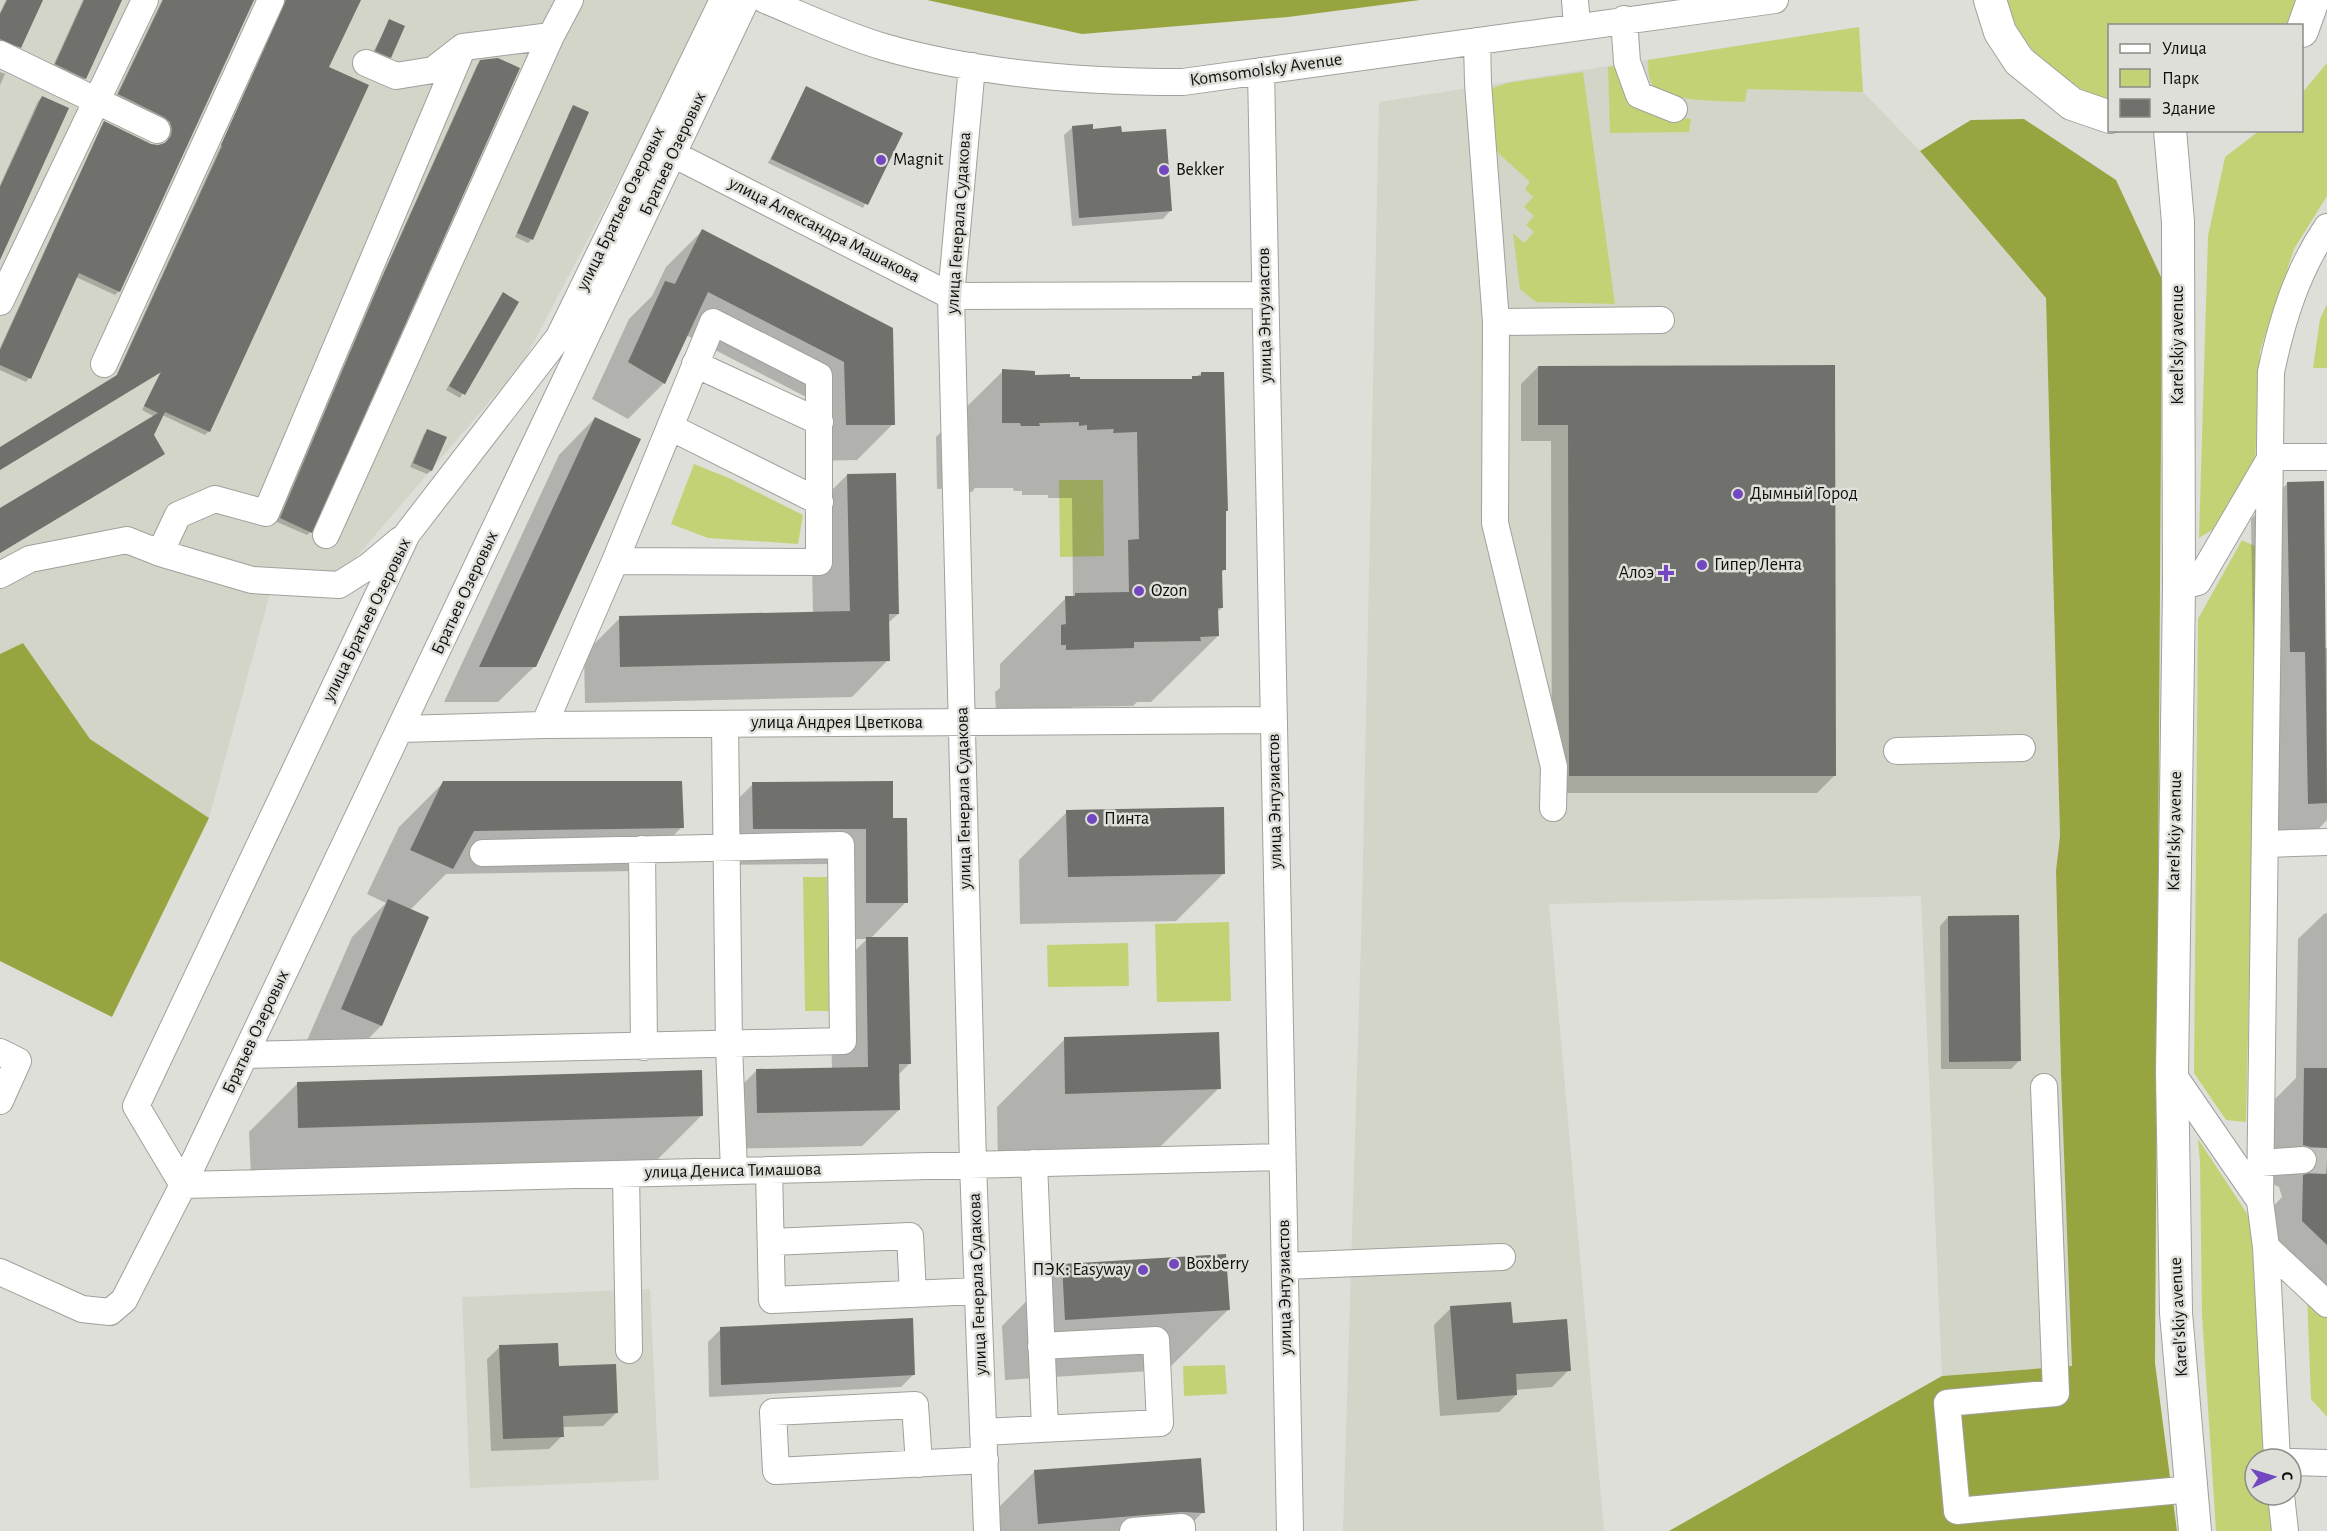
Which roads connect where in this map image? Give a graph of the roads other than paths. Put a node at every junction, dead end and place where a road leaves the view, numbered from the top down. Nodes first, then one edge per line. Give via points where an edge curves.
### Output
1 (145, 0) edge
2 (271, 0) edge
3 (570, 0) edge
4 (723, 0) edge
5 (746, 0) edge
6 (765, 0) edge
7 (1575, 0) edge
8 (1775, 0) edge
9 (1990, 0) edge
10 (2313, 0) edge
11 (1624, 19) junction
12 (1578, 26) junction
13 (2303, 26) edge
14 (2327, 26) edge
15 (551, 36) junction
16 (2303, 38) edge
17 (1477, 41) junction
18 (463, 47) junction
19 (0, 54) edge
20 (366, 63) dead end
21 (972, 66) junction
22 (1261, 71) junction
23 (96, 100) junction
24 (1674, 109) dead end
25 (2108, 117) edge
26 (157, 130) dead end
27 (2170, 132) edge
28 (673, 154) junction
29 (2327, 226) edge
30 (1265, 295) junction
31 (951, 296) junction
32 (0, 302) edge
33 (1661, 320) dead end
34 (1496, 322) junction
35 (105, 364) dead end
36 (695, 364) junction
37 (820, 422) junction
38 (670, 427) junction
39 (2271, 457) junction
40 (2327, 457) edge
41 (820, 502) junction
42 (407, 534) junction
43 (326, 535) dead end
44 (160, 554) junction
45 (615, 561) junction
46 (0, 575) edge
47 (2179, 587) junction
48 (1273, 720) junction
49 (962, 722) junction
50 (725, 724) junction
51 (544, 725) junction
52 (400, 729) junction
53 (2022, 748) dead end
54 (1897, 751) dead end
55 (1553, 808) dead end
56 (2327, 842) edge
57 (2266, 844) junction
58 (726, 847) junction
59 (642, 849) junction
60 (483, 853) dead end
61 (729, 1045) junction
62 (644, 1047) junction
63 (245, 1055) junction
64 (9, 1057) edge
65 (2172, 1073) junction
66 (2044, 1087) dead end
67 (0, 1101) edge
68 (1282, 1157) junction
69 (2303, 1160) tunnel mouth
70 (1034, 1163) junction
71 (2261, 1163) junction
72 (973, 1165) junction
73 (769, 1170) junction
74 (734, 1171) junction
75 (626, 1174) junction
76 (183, 1185) junction
77 (2260, 1201) junction
78 (771, 1242) junction
79 (2266, 1247) junction
80 (1502, 1257) dead end
81 (1285, 1266) junction
82 (0, 1272) edge
83 (978, 1291) junction
84 (913, 1294) junction
85 (2327, 1304) edge
86 (1041, 1346) junction
87 (629, 1350) dead end
88 (1045, 1428) junction
89 (983, 1432) junction
90 (2276, 1447) edge
91 (985, 1460) junction
92 (2303, 1462) edge
93 (2327, 1463) edge
94 (918, 1464) junction
95 (2192, 1489) junction
96 (2282, 1507) edge
97 (987, 1531) edge
98 (1133, 1531) edge
99 (1182, 1531) edge
100 (1290, 1531) edge
101 (2195, 1531) edge
102 (2285, 1531) edge

1 - 23 street
2 - 35 street
3 - 15 street
4 - 42 street, улица Братьев Озеровых via 559,337
5 - 28 street, Братьев Озеровых
6 - 21 street, Komsomolsky Avenue via 883,47
7 - 12 street
8 - 11 street, Komsomolsky Avenue
9 - 25 main road via 2000,32 2019,61 2072,104
10 - 13 main road
11 - 12 street, Komsomolsky Avenue
11 - 24 street via 1627,62 1639,95
12 - 17 street, Komsomolsky Avenue
14 - 16 main road
15 - 18 street
15 - 43 street
17 - 22 street, Komsomolsky Avenue
17 - 34 street
18 - 20 street via 433,70 396,76
18 - 44 street via 266,513 215,499 178,515
19 - 23 street
21 - 22 street, Komsomolsky Avenue via 1107,82 1183,82
21 - 31 street, улица Генерала Судакова
22 - 30 street, улица Энтузиастов
23 - 26 street
23 - 32 street
27 - 47 main road, Karel'skiy avenue via 2178,222
28 - 31 street, улица Александра Машакова
28 - 52 street, Братьев Озеровых
29 - 39 street via 2295,285 2278,340 2271,372
30 - 31 street, улица Александра Машакова
30 - 48 street, улица Энтузиастов
31 - 49 street, улица Генерала Судакова
33 - 34 street
34 - 55 street via 1496,523 1554,767
36 - 37 street
36 - 37 street via 713,322 819,376
36 - 38 street
37 - 41 street
38 - 41 street
38 - 45 street
39 - 40 street
39 - 47 street via 2198,582
39 - 57 street
41 - 45 street via 819,562
42 - 44 street via 339,585 252,580
42 - 76 street, улица Братьев Озеровых via 136,1106
44 - 46 street via 127,540 30,559
45 - 51 street
47 - 65 main road, Karel'skiy avenue
48 - 49 street, улица Андрея Цветкова
48 - 68 street, улица Энтузиастов
49 - 50 street, улица Андрея Цветкова
49 - 72 street, улица Генерала Судакова
50 - 51 street, улица Андрея Цветкова
50 - 58 street
51 - 52 street, улица Андрея Цветкова
52 - 63 street, Братьев Озеровых
53 - 54 street
56 - 57 street
57 - 71 street
58 - 59 street
58 - 61 street
58 - 61 street via 841,845 843,1041
59 - 60 street
59 - 62 street
61 - 62 street
61 - 74 street
62 - 63 street
63 - 76 street, Братьев Озеровых
64 - 67 street
65 - 77 street
65 - 95 main road, Karel'skiy avenue via 2176,1313
66 - 95 street via 2056,1394 1947,1403 1957,1511
68 - 70 street, улица Дениса Тимашова
68 - 81 street, улица Энтузиастов
69 - 71 street
70 - 72 street, улица Дениса Тимашова
70 - 86 street
71 - 77 street
72 - 73 street, улица Дениса Тимашова
72 - 83 street, улица Генерала Судакова
73 - 74 street, улица Дениса Тимашова
73 - 78 street
74 - 75 street, улица Дениса Тимашова
75 - 76 street, улица Дениса Тимашова
75 - 87 street
76 - 82 street via 124,1300 110,1312 82,1310
77 - 79 street
78 - 84 street via 910,1236
78 - 84 street via 772,1300
79 - 85 street
79 - 90 street
80 - 81 street
81 - 100 street, улица Энтузиастов
83 - 84 street
83 - 89 street, улица Генерала Судакова
86 - 88 street
86 - 88 street via 1156,1340 1160,1423
88 - 89 street
89 - 91 street, улица Генерала Судакова
91 - 94 street
91 - 97 street, улица Генерала Судакова
92 - 93 street
94 - 94 street via 776,1471 773,1412 915,1405
95 - 101 main road, Karel'skiy avenue
96 - 102 street
98 - 99 street via 1182,1527

